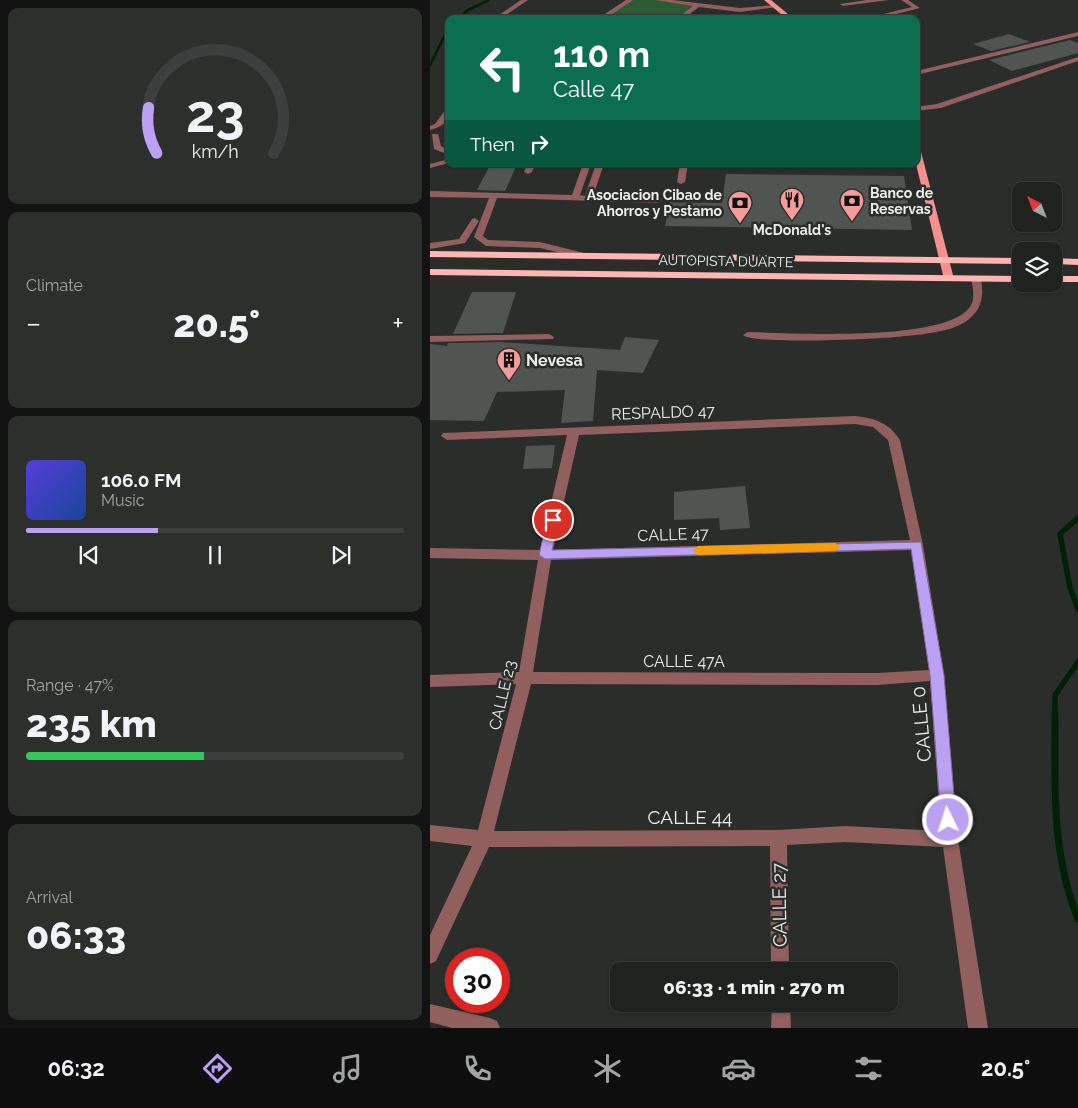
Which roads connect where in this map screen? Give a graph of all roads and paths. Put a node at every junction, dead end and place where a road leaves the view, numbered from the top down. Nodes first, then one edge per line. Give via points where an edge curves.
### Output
1 (525, 0) edge
2 (630, 0) edge
3 (658, 0) edge
4 (767, 0) edge
5 (886, 0) edge
6 (904, 0) edge
7 (674, 1) edge
8 (840, 2) edge
9 (697, 6) junction
10 (775, 7) junction
11 (851, 9) dead end
12 (502, 15) edge
13 (606, 15) edge
14 (685, 15) edge
15 (786, 15) edge
16 (885, 15) edge
17 (1078, 34) edge
18 (1078, 59) edge
19 (920, 72) edge
20 (920, 108) edge
21 (445, 115) edge
22 (434, 127) edge
23 (433, 138) edge
24 (445, 151) edge
25 (430, 156) edge
26 (445, 157) edge
27 (445, 162) edge
28 (920, 164) edge
29 (430, 166) edge
30 (587, 167) edge
31 (599, 167) edge
32 (684, 167) edge
33 (681, 182) dead end
34 (430, 194) edge
35 (490, 196) junction
36 (575, 198) junction
37 (588, 199) junction
38 (658, 200) dead end
39 (430, 246) edge
40 (430, 254) edge
41 (580, 255) junction
42 (944, 259) junction
43 (1012, 261) edge
44 (1062, 261) edge
45 (1076, 262) edge
46 (430, 272) edge
47 (479, 273) junction
48 (950, 279) junction
49 (976, 279) junction
50 (1012, 279) edge
51 (1062, 279) edge
52 (1078, 279) edge
53 (430, 280) edge
54 (748, 335) dead end
55 (550, 337) dead end
56 (430, 339) edge
57 (880, 425) joint
58 (574, 431) junction
59 (447, 436) dead end
60 (917, 545) junction
61 (430, 553) edge
62 (545, 555) junction
63 (937, 675) junction
64 (525, 678) junction
65 (430, 681) edge
66 (430, 833) edge
67 (778, 838) junction
68 (484, 839) junction
69 (950, 839) junction
70 (430, 956) edge
71 (780, 962) edge
72 (781, 1012) edge
73 (430, 1013) edge
74 (490, 1028) edge
75 (781, 1028) edge
76 (978, 1028) edge

1 - 12 street
2 - 13 street
3 - 7 street
4 - 10 main road
5 - 8 street
6 - 16 street via 917,8
7 - 9 street
8 - 11 street
9 - 10 street via 740,10
9 - 14 street
10 - 15 main road
17 - 19 street
18 - 20 street via 938,106
21 - 22 street
22 - 23 street via 441,131
23 - 24 street via 437,147
25 - 26 street
27 - 29 street
28 - 42 main road
30 - 36 street
31 - 37 street
32 - 33 street
34 - 35 street
35 - 36 street
35 - 39 street via 467,239
35 - 41 street via 478,236 480,241 540,245
36 - 37 street
37 - 38 street
40 - 41 highway, AUTOPISTA DUARTE
41 - 42 highway, AUTOPISTA DUARTE
42 - 43 highway, AUTOPISTA DUARTE
42 - 48 main road
44 - 45 highway
46 - 47 highway, AUTOPISTA DUARTE
47 - 48 highway, AUTOPISTA DUARTE
47 - 53 highway
48 - 49 highway, AUTOPISTA DUARTE
49 - 50 highway, AUTOPISTA DUARTE
49 - 54 street via 979,295 975,309 965,318 941,327 886,336
51 - 52 highway
55 - 56 street
57 - 58 street, RESPALDO 47 via 854,420
57 - 60 street, CALLE 0 via 894,440
58 - 59 street, RESPALDO 47
58 - 62 street, CALLE 23
60 - 62 street, CALLE 47
60 - 63 street, CALLE 0
61 - 62 street, CALLE 47
62 - 64 street, CALLE 23
63 - 64 street, CALLE 47A via 877,679
63 - 69 street, CALLE 0
64 - 65 street, CALLE 47A
64 - 68 street, CALLE 23
66 - 68 street, CALLE 44
67 - 68 street, CALLE 44
67 - 69 street, CALLE 44 via 846,834
67 - 71 street, CALLE 27
68 - 70 street, CALLE 23
69 - 76 street, CALLE 0
72 - 75 street
73 - 74 street

